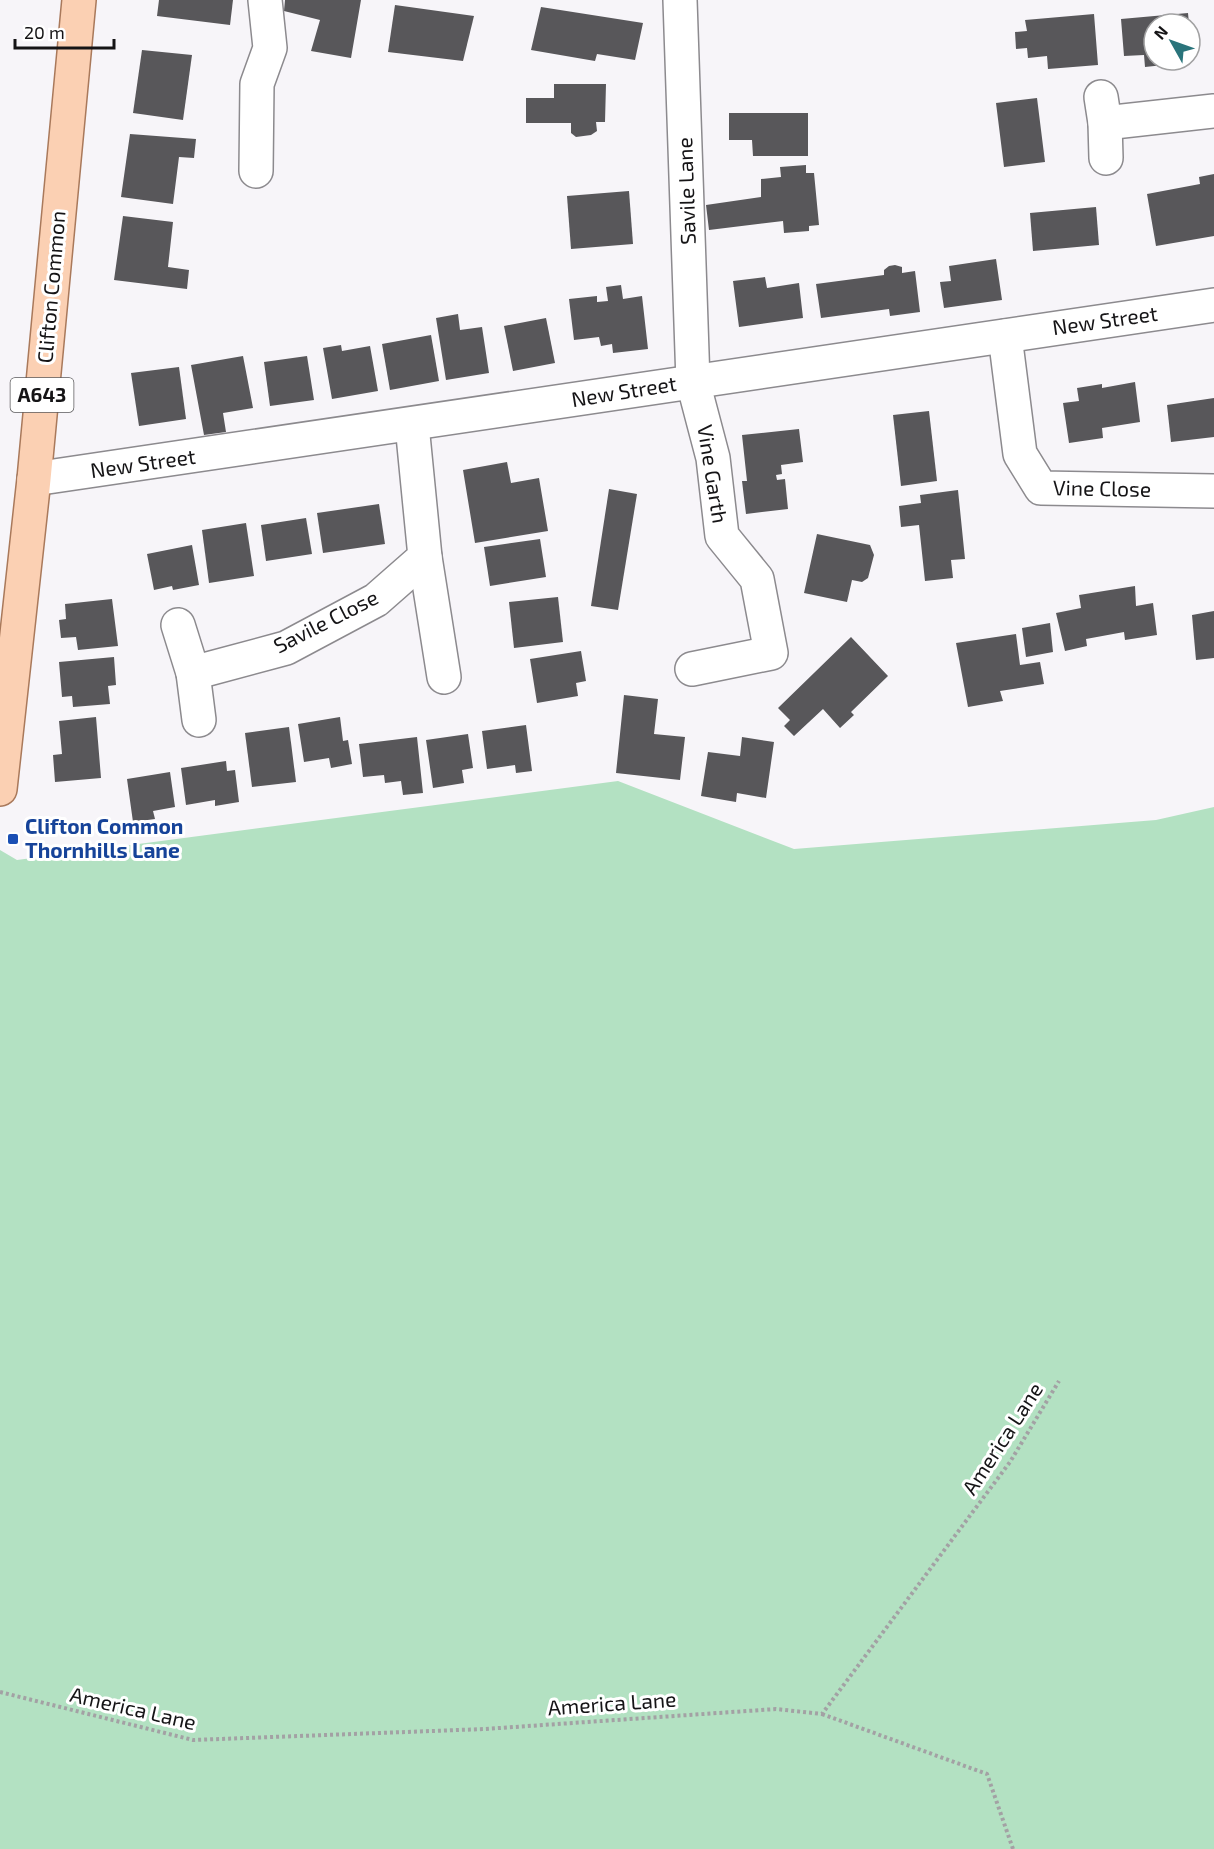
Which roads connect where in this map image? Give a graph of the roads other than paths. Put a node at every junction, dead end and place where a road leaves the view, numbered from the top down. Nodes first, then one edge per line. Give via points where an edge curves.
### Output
1 (79, 0) edge
2 (265, 0) edge
3 (680, 0) edge
4 (1214, 111) edge
5 (1106, 158) dead end
6 (256, 171) dead end
7 (1214, 305) edge
8 (1005, 336) junction
9 (693, 382) junction
10 (412, 425) junction
11 (34, 479) junction
12 (1214, 491) edge
13 (425, 557) junction
14 (178, 625) dead end
15 (692, 669) dead end
16 (193, 673) junction
17 (444, 677) dead end
18 (199, 720) dead end
19 (0, 789) edge

1 - 11 main road, Clifton Common / A643
2 - 6 street via 270,48 257,84
3 - 9 street, Savile Lane
4 - 5 street via 1103,110
7 - 8 street, New Street
8 - 9 street, New Street
8 - 12 street, Vine Close via 1020,454 1041,488
9 - 10 street, New Street
9 - 15 street, Vine Garth via 713,458 722,536 757,579 771,653
10 - 11 street, New Street
10 - 13 street
11 - 19 main road, Clifton Common / A643
13 - 16 street, Savile Close via 376,600 286,648
13 - 17 street
14 - 16 street
16 - 18 street

